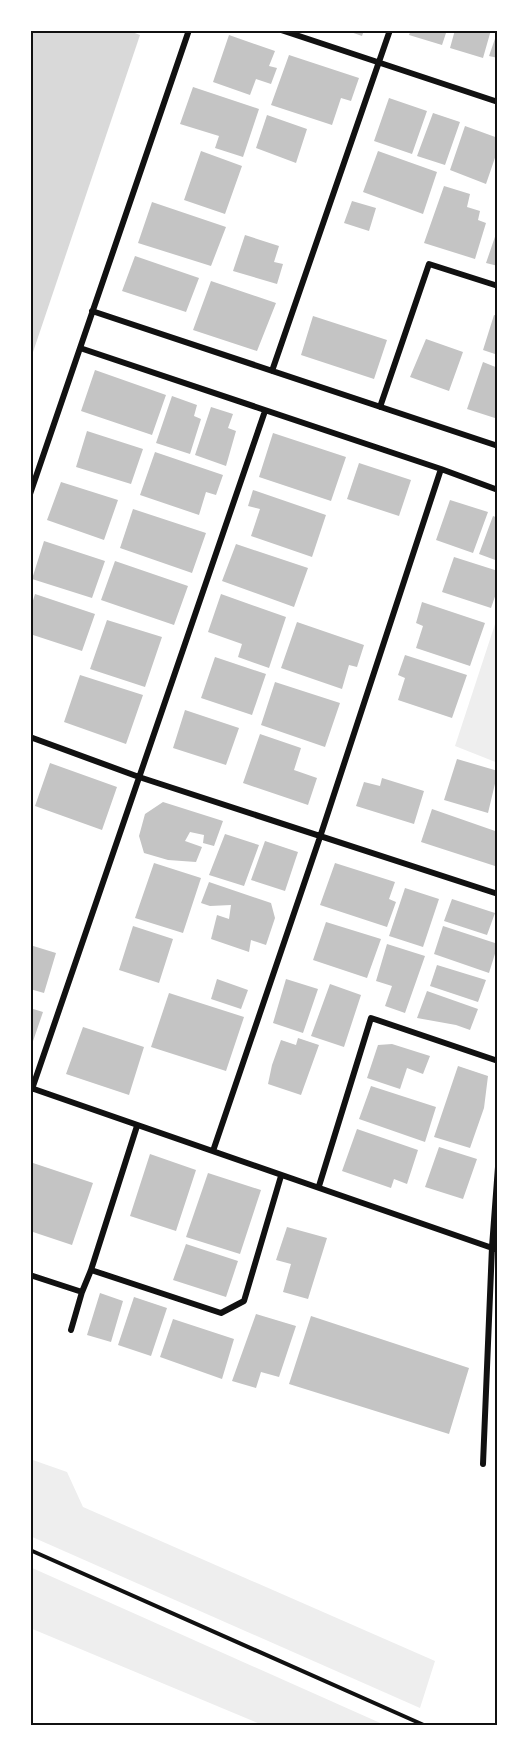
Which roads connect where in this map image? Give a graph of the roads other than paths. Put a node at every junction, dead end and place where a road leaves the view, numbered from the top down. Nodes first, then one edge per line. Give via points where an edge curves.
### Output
1 (189, 30) edge
2 (281, 30) edge
3 (390, 30) edge
4 (379, 62) junction
5 (498, 102) edge
6 (498, 286) edge
7 (92, 311) junction
8 (80, 348) junction
9 (272, 371) junction
10 (380, 407) junction
11 (265, 411) junction
12 (498, 446) edge
13 (441, 469) junction
14 (498, 490) edge
15 (30, 494) edge
16 (30, 737) edge
17 (139, 777) junction
18 (320, 837) junction
19 (498, 894) edge
20 (498, 1061) edge
21 (31, 1089) edge
22 (137, 1126) junction
23 (213, 1151) junction
24 (498, 1167) edge
25 (281, 1176) junction
26 (319, 1186) junction
27 (495, 1248) edge
28 (91, 1270) junction
29 (30, 1275) edge
30 (82, 1292) junction
31 (71, 1330) dead end
32 (483, 1464) dead end

1 - 7 street
2 - 4 street
3 - 4 street
4 - 5 street
4 - 9 street
6 - 10 street via 429,264
7 - 8 street
7 - 9 street
8 - 11 street
8 - 15 street
9 - 10 street
10 - 12 street
11 - 13 street
11 - 17 street
13 - 14 street
13 - 18 street
16 - 17 street
17 - 18 street
17 - 21 street
18 - 19 street
18 - 23 street
20 - 26 street via 371,1018
21 - 22 street
22 - 23 street
22 - 28 street
23 - 25 street
24 - 27 street
25 - 26 street
25 - 28 street via 244,1301 221,1313
26 - 27 street
27 - 32 street
28 - 30 street
29 - 30 street
30 - 31 street

